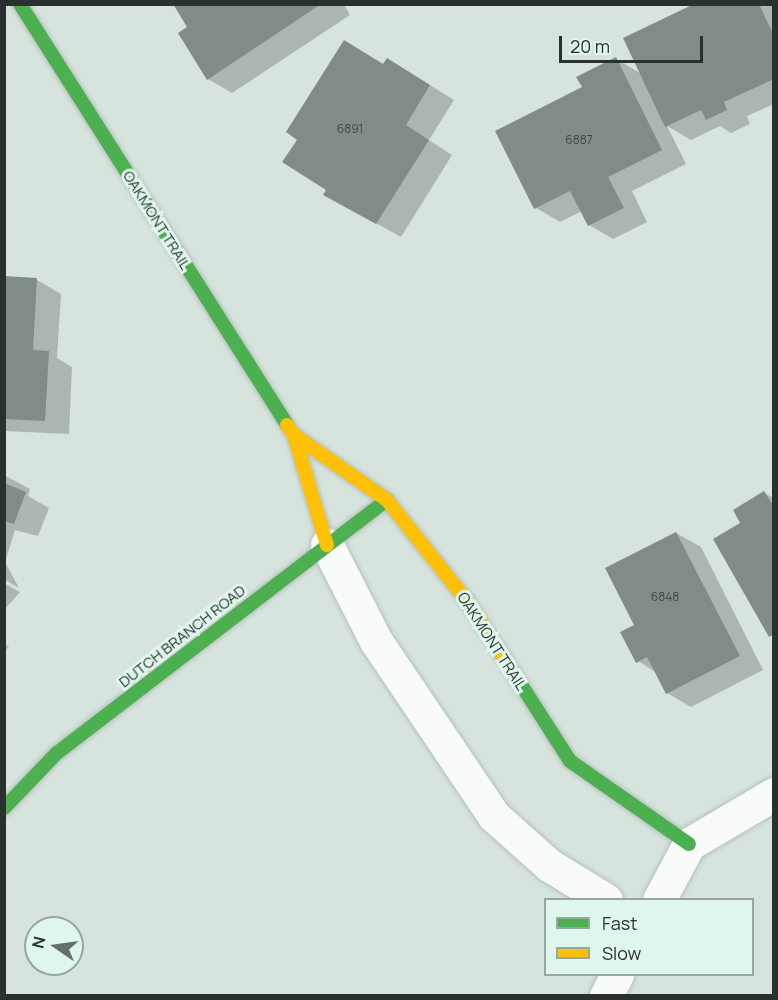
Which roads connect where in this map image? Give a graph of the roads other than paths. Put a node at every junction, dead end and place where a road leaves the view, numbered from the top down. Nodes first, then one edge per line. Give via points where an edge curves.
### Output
1 (20, 4) edge
2 (294, 435) junction
3 (387, 500) junction
4 (327, 545) junction
5 (774, 794) edge
6 (4, 808) edge
7 (689, 844) junction
8 (603, 898) edge
9 (659, 898) edge
10 (616, 976) edge
11 (606, 996) edge

1 - 2 street, OAKMONT TRAIL
2 - 3 street, OAKMONT TRAIL
2 - 4 street, OAKMONT TRAIL
3 - 4 street, DUTCH BRANCH ROAD
3 - 7 street, OAKMONT TRAIL via 467,601 570,761
4 - 6 street, DUTCH BRANCH ROAD via 57,753
4 - 8 street, OAKMONT TRAIL via 376,641 494,816 549,865
5 - 7 street
7 - 9 street
10 - 11 street

